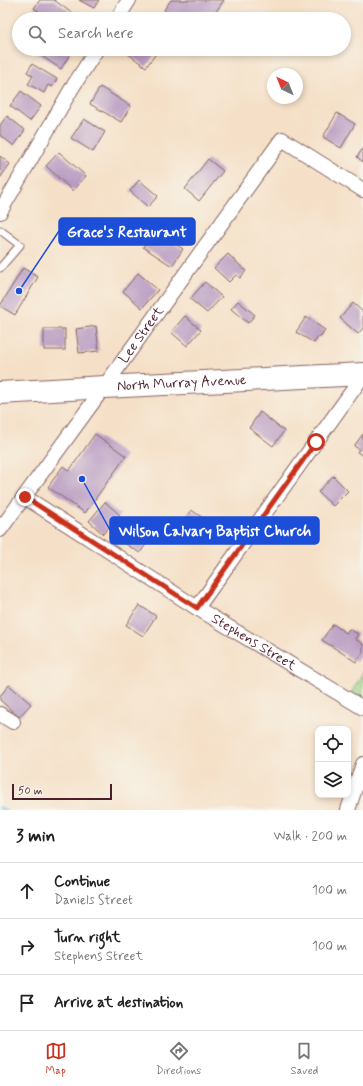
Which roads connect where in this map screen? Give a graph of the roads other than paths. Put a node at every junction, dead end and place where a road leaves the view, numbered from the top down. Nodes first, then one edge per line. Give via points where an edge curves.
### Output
1 (129, 0) edge
2 (121, 12) edge
3 (93, 56) edge
4 (363, 190) edge
5 (0, 212) edge
6 (0, 230) edge
7 (0, 268) edge
8 (363, 375) edge
9 (104, 387) junction
10 (0, 393) edge
11 (25, 497) junction
12 (0, 530) edge
13 (197, 608) junction
14 (363, 708) edge
15 (0, 714) edge
16 (13, 722) dead end
17 (363, 764) edge
18 (348, 810) edge

1 - 2 street
3 - 5 street
4 - 9 street, Lee Street via 282,138
6 - 7 lane via 20,244
8 - 9 main road, North Murray Avenue
8 - 13 street
9 - 10 main road, North Murray Avenue
9 - 11 street, Lee Street
11 - 12 street, Lee Street
11 - 13 street, Stephens Street
13 - 14 street, Stephens Street
15 - 16 street
17 - 18 street

